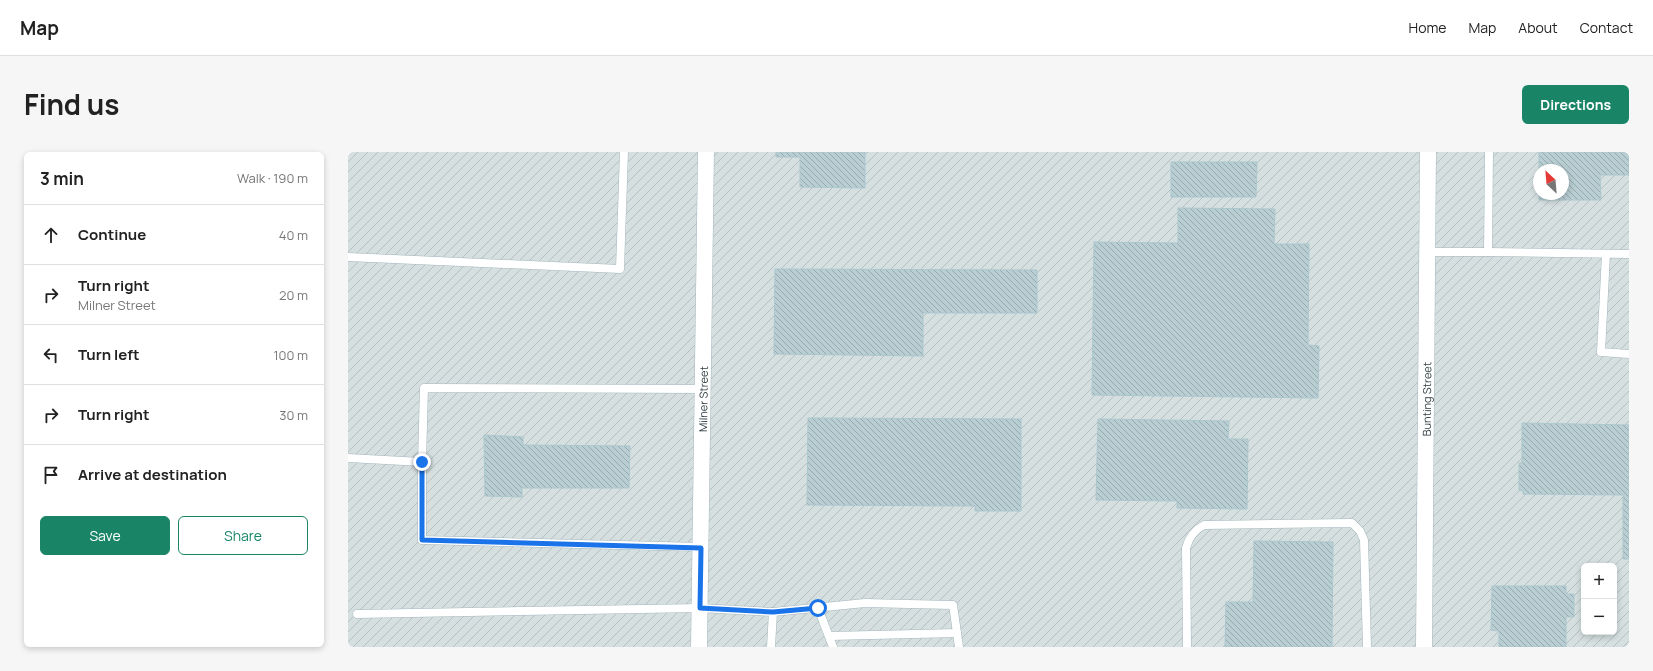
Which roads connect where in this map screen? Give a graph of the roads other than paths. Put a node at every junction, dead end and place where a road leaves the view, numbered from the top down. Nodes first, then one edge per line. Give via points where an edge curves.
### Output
1 (624, 152) edge
2 (706, 152) edge
3 (1428, 152) edge
4 (1489, 152) edge
5 (1428, 252) junction
6 (1488, 252) junction
7 (1606, 254) junction
8 (1629, 254) edge
9 (348, 257) edge
10 (1629, 354) edge
11 (703, 389) junction
12 (348, 458) edge
13 (422, 462) junction
14 (701, 548) junction
15 (700, 608) junction
16 (818, 608) junction
17 (773, 612) junction
18 (357, 614) dead end
19 (957, 633) junction
20 (830, 636) junction
21 (699, 647) edge
22 (771, 647) edge
23 (833, 647) edge
24 (959, 647) edge
25 (1187, 647) edge
26 (1367, 647) edge
27 (1424, 647) edge

1 - 9 lane via 620,269
2 - 11 street, Milner Street
3 - 5 street, Bunting Street
4 - 6 lane
5 - 6 lane
5 - 27 street, Bunting Street
6 - 7 lane
7 - 8 lane
7 - 10 lane via 1602,352
11 - 13 lane via 424,388
11 - 14 street, Milner Street
12 - 13 lane
13 - 14 lane via 422,540
14 - 15 street, Milner Street
15 - 17 lane
15 - 18 lane
15 - 21 street, Milner Street
16 - 17 lane
16 - 19 lane via 865,603 953,605
16 - 20 lane
17 - 22 lane
19 - 20 lane
19 - 24 lane
20 - 23 lane
25 - 26 lane via 1186,548 1188,540 1199,528 1204,525 1352,523 1364,540

